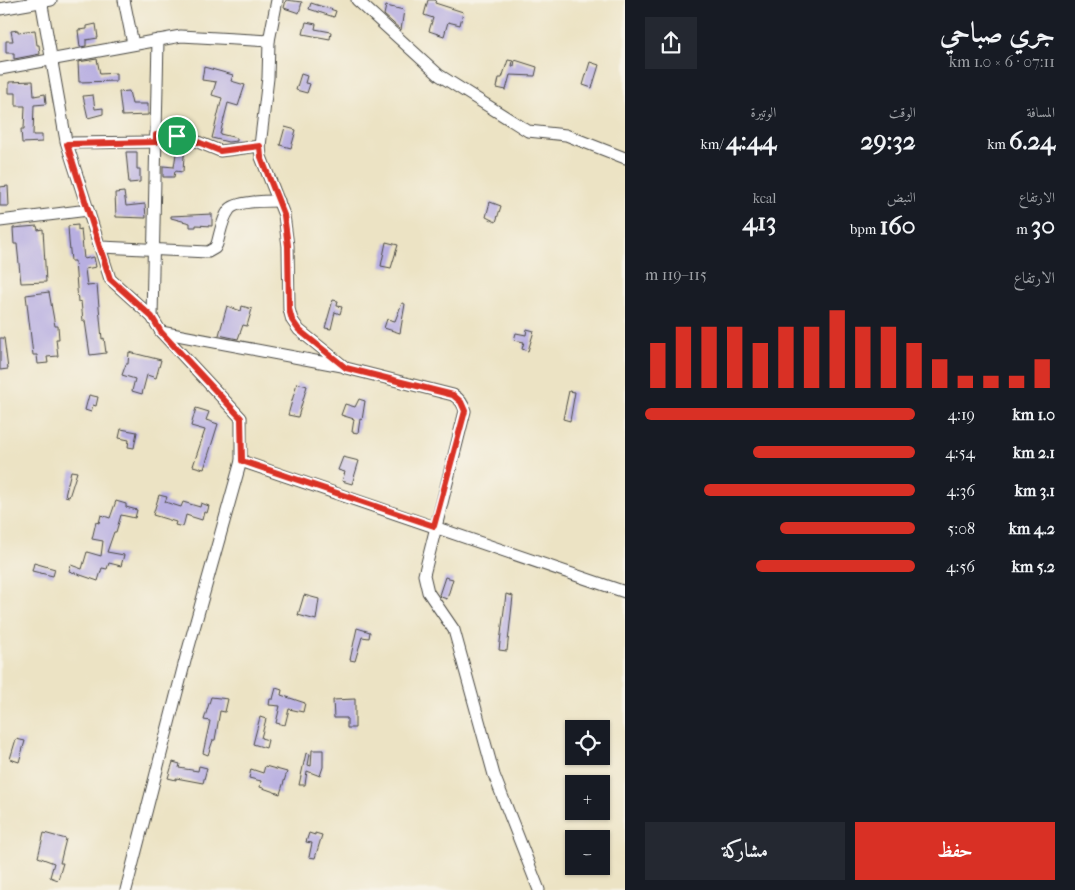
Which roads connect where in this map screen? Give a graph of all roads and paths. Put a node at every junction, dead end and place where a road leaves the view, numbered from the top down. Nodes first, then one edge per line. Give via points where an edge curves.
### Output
1 (124, 0) edge
2 (277, 0) edge
3 (357, 0) edge
4 (45, 1) edge
5 (0, 9) edge
6 (158, 40) junction
7 (269, 41) junction
8 (133, 44) junction
9 (52, 61) junction
10 (0, 69) edge
11 (156, 139) junction
12 (67, 144) junction
13 (260, 146) junction
14 (625, 158) edge
15 (279, 200) junction
16 (88, 210) junction
17 (0, 221) edge
18 (101, 247) junction
19 (153, 249) junction
20 (152, 317) junction
21 (161, 332) junction
22 (342, 366) junction
23 (242, 461) junction
24 (434, 526) junction
25 (625, 592) edge
26 (126, 890) edge
27 (539, 890) edge

1 - 8 street
2 - 7 street
3 - 14 street via 439,75 528,131 566,136
4 - 5 street
4 - 9 street
6 - 7 street via 181,36
6 - 8 street
6 - 11 street
7 - 13 street
8 - 9 street
9 - 10 street
9 - 12 street
11 - 12 street
11 - 13 street via 188,138 220,151
11 - 19 street
12 - 16 street
13 - 15 street via 261,157
15 - 19 street via 231,207 212,250
15 - 22 street via 288,246 292,320 303,334
16 - 17 street
16 - 18 street
18 - 19 street
18 - 20 street via 110,279
19 - 20 street
20 - 21 street
21 - 22 street
21 - 23 street via 241,418
22 - 24 street via 453,395 461,402 465,411
23 - 24 street
23 - 26 street via 186,656
24 - 25 street
24 - 27 street via 425,584 454,630 494,776

